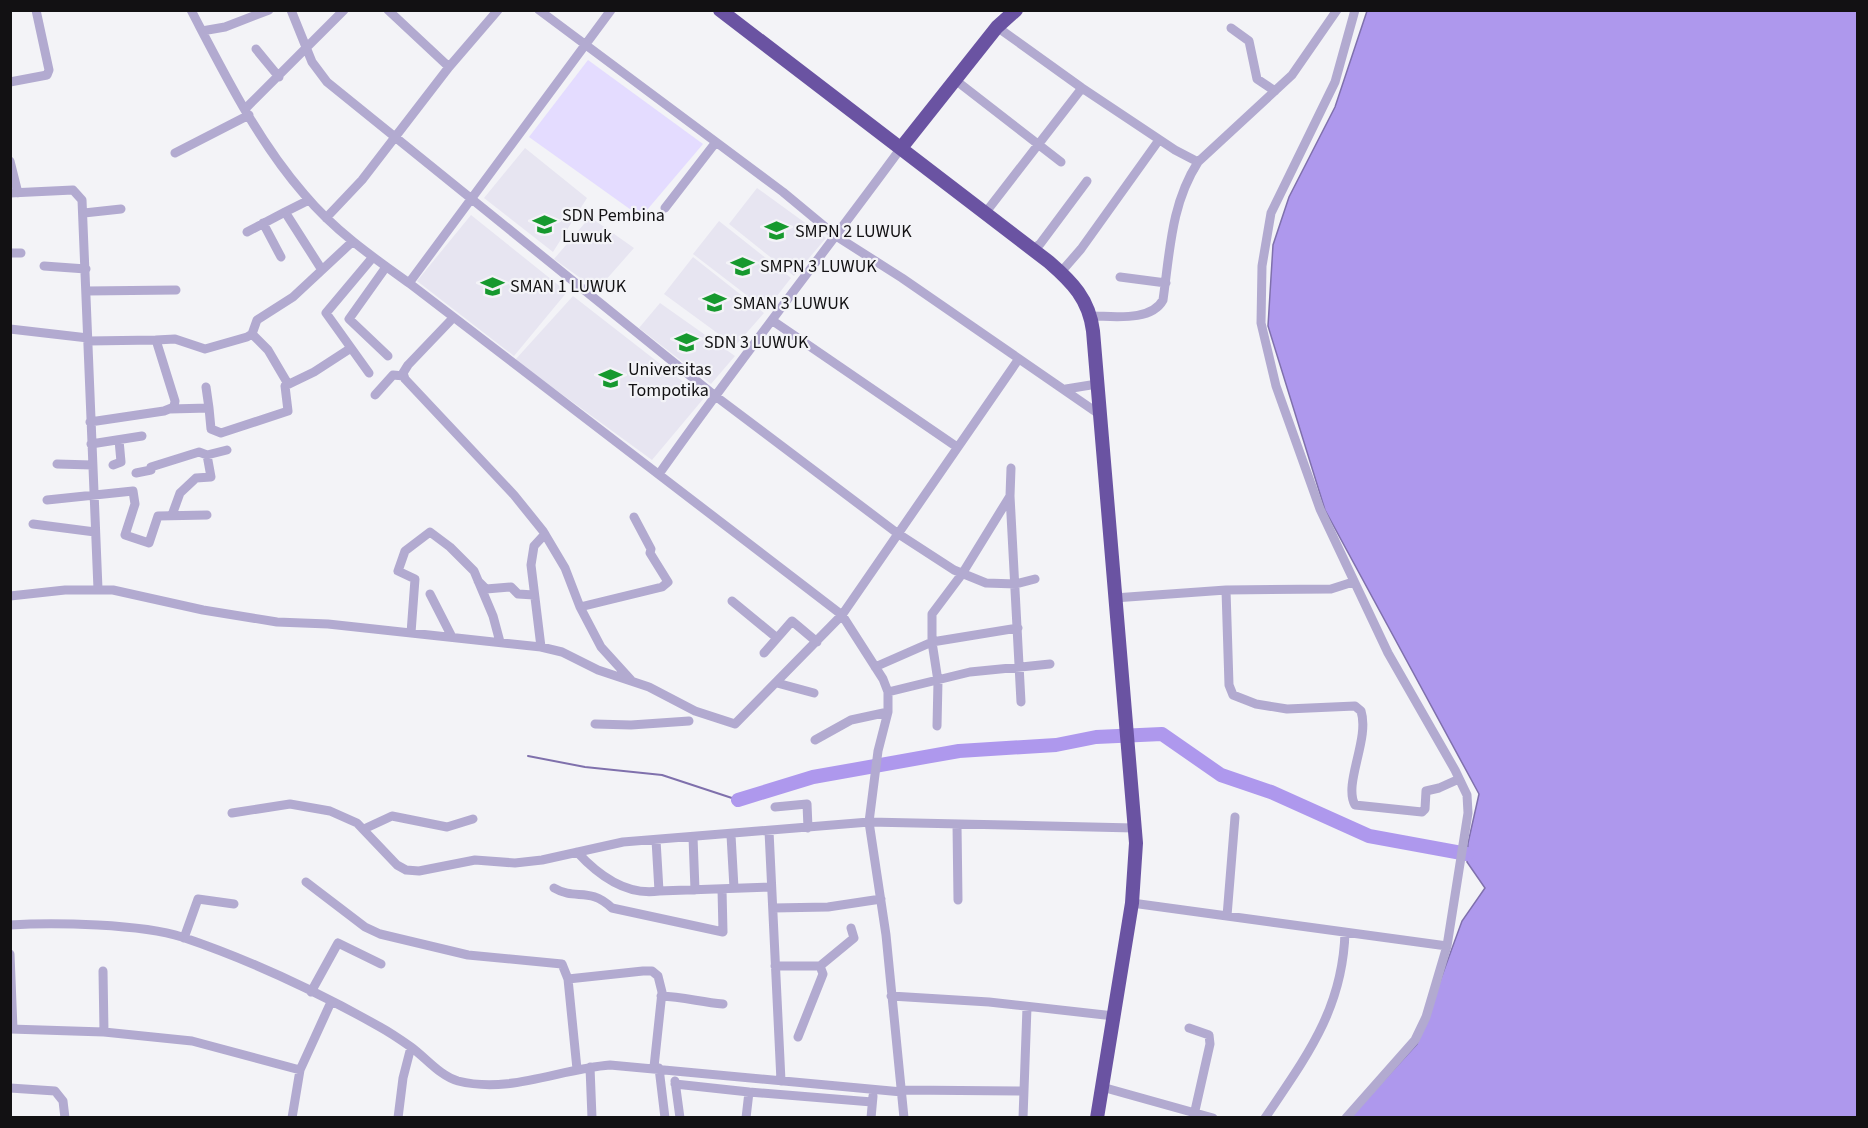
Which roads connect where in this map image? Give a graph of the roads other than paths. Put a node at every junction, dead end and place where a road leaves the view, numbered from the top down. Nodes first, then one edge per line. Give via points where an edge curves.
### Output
1 (36, 10) edge
2 (191, 10) edge
3 (269, 10) edge
4 (291, 10) edge
5 (344, 10) edge
6 (388, 10) edge
7 (498, 10) edge
8 (539, 10) edge
9 (611, 10) edge
10 (720, 10) edge
11 (1016, 10) edge
12 (1337, 10) edge
13 (1352, 11) edge
14 (997, 27) junction
15 (1231, 28) dead end
16 (202, 31) junction
17 (586, 46) junction
18 (256, 49) dead end
19 (307, 50) junction
20 (449, 67) junction
21 (279, 77) junction
22 (954, 79) junction
23 (10, 82) edge
24 (1082, 88) junction
25 (1275, 91) junction
26 (247, 112) junction
27 (393, 136) junction
28 (1159, 140) junction
29 (716, 142) junction
30 (1038, 145) junction
31 (901, 148) junction
32 (175, 153) dead end
33 (10, 161) edge
34 (1061, 162) dead end
35 (1198, 162) junction
36 (1087, 181) dead end
37 (14, 193) edge
38 (309, 200) junction
39 (470, 200) junction
40 (666, 208) dead end
41 (121, 209) dead end
42 (285, 212) junction
43 (986, 212) junction
44 (84, 213) junction
45 (326, 218) junction
46 (263, 223) junction
47 (247, 232) dead end
48 (836, 236) junction
49 (352, 242) junction
50 (1033, 249) junction
51 (10, 253) edge
52 (21, 253) dead end
53 (281, 257) dead end
54 (372, 257) junction
55 (44, 266) dead end
56 (386, 267) junction
57 (86, 268) junction
58 (322, 270) junction
59 (1060, 272) junction
60 (1120, 277) dead end
61 (409, 283) junction
62 (1166, 283) junction
63 (176, 290) dead end
64 (87, 291) junction
65 (1091, 316) junction
66 (453, 319) junction
67 (773, 321) junction
68 (10, 329) edge
69 (252, 334) junction
70 (88, 340) junction
71 (156, 340) junction
72 (351, 348) junction
73 (388, 356) dead end
74 (1018, 360) junction
75 (369, 373) dead end
76 (404, 376) junction
77 (288, 384) junction
78 (1097, 384) junction
79 (206, 387) dead end
80 (1066, 389) junction
81 (375, 395) dead end
82 (714, 395) junction
83 (209, 408) junction
84 (170, 409) junction
85 (1099, 414) junction
86 (90, 422) junction
87 (142, 436) dead end
88 (119, 440) junction
89 (91, 444) junction
90 (957, 447) junction
91 (227, 450) dead end
92 (207, 454) junction
93 (57, 464) dead end
94 (92, 465) junction
95 (113, 465) dead end
96 (1011, 468) dead end
97 (136, 473) dead end
98 (659, 474) junction
99 (93, 496) junction
100 (1010, 496) junction
101 (46, 500) dead end
102 (172, 515) junction
103 (207, 515) dead end
104 (634, 517) dead end
105 (33, 524) dead end
106 (95, 532) junction
107 (545, 534) junction
108 (897, 534) junction
109 (962, 574) junction
110 (1035, 579) dead end
111 (477, 581) junction
112 (1353, 582) junction
113 (1016, 584) junction
114 (98, 589) junction
115 (1226, 590) junction
116 (430, 594) dead end
117 (534, 595) junction
118 (10, 596) edge
119 (1114, 598) junction
120 (732, 601) dead end
121 (580, 607) junction
122 (842, 615) junction
123 (1018, 628) junction
124 (411, 633) junction
125 (452, 637) junction
126 (777, 638) junction
127 (501, 642) junction
128 (817, 642) junction
129 (932, 642) junction
130 (541, 647) junction
131 (764, 653) dead end
132 (1050, 664) dead end
133 (1018, 666) junction
134 (875, 667) junction
135 (632, 681) junction
136 (938, 681) junction
137 (777, 683) junction
138 (888, 692) junction
139 (814, 693) dead end
140 (1021, 702) dead end
141 (691, 709) junction
142 (888, 712) junction
143 (595, 724) dead end
144 (937, 726) dead end
145 (815, 740) dead end
146 (1459, 778) junction
147 (775, 807) dead end
148 (232, 813) dead end
149 (1235, 817) dead end
150 (473, 819) dead end
151 (869, 822) junction
152 (957, 825) junction
153 (807, 828) junction
154 (1134, 828) junction
155 (364, 829) junction
156 (769, 831) junction
157 (731, 835) junction
158 (693, 837) junction
159 (656, 840) junction
160 (577, 852) junction
161 (306, 882) dead end
162 (771, 887) junction
163 (554, 888) dead end
164 (734, 888) junction
165 (722, 889) junction
166 (694, 890) junction
167 (659, 891) junction
168 (881, 899) junction
169 (958, 900) dead end
170 (1132, 903) junction
171 (234, 904) dead end
172 (773, 908) junction
173 (1227, 916) junction
174 (10, 925) edge
175 (851, 928) dead end
176 (1345, 932) junction
177 (184, 938) junction
178 (1447, 946) junction
179 (10, 954) edge
180 (381, 964) dead end
181 (776, 966) junction
182 (820, 966) junction
183 (103, 970) dead end
184 (568, 978) junction
185 (311, 992) junction
186 (661, 996) junction
187 (891, 996) junction
188 (331, 1002) junction
189 (723, 1004) dead end
190 (1027, 1007) junction
191 (1114, 1016) junction
192 (1189, 1028) dead end
193 (12, 1029) edge
194 (104, 1032) junction
195 (798, 1036) dead end
196 (411, 1047) junction
197 (590, 1066) junction
198 (657, 1068) junction
199 (577, 1069) junction
200 (676, 1069) junction
201 (300, 1070) junction
202 (781, 1081) junction
203 (675, 1084) junction
204 (1102, 1087) junction
205 (10, 1088) edge
206 (873, 1090) junction
207 (1024, 1090) junction
208 (902, 1091) junction
209 (749, 1092) junction
210 (872, 1102) junction
211 (1194, 1114) edge
212 (65, 1118) edge
213 (292, 1118) edge
214 (398, 1118) edge
215 (592, 1118) edge
216 (664, 1118) edge
217 (680, 1118) edge
218 (746, 1118) edge
219 (871, 1118) edge
220 (904, 1118) edge
221 (1023, 1118) edge
222 (1097, 1118) edge
223 (1213, 1118) edge
224 (1265, 1118) edge
225 (1346, 1118) edge

1 - 23 street via 49,70 47,75
2 - 16 street
3 - 16 street via 225,27
4 - 19 street
5 - 19 street
6 - 20 street
7 - 20 street
8 - 17 street
9 - 17 street
10 - 31 highway
11 - 14 highway
12 - 25 street via 1314,46
13 - 112 street via 1335,82 1271,213 1262,266 1261,310 1264,341 1287,420 1320,509
14 - 22 highway
14 - 24 street
15 - 25 street via 1249,41 1257,79
16 - 26 street
17 - 29 street
17 - 39 street
18 - 21 street
19 - 21 street
19 - 27 street via 327,82
20 - 27 street
21 - 26 street
22 - 30 street
22 - 31 highway
24 - 28 street
24 - 30 street
25 - 35 street
26 - 32 street
26 - 38 street
27 - 39 street
27 - 45 street via 362,180
28 - 35 street
28 - 59 street
29 - 40 street
29 - 48 street
30 - 34 street
30 - 43 street
31 - 43 highway
31 - 48 street
33 - 37 street
35 - 62 street via 1180,196
36 - 50 street
37 - 44 street via 73,190 82,200
38 - 42 street
38 - 45 street
39 - 61 street
39 - 82 street
41 - 44 street
42 - 46 street
42 - 58 street
43 - 50 highway
44 - 57 street
45 - 49 street
46 - 47 street
46 - 53 street
48 - 67 street
48 - 74 street
49 - 54 street
49 - 58 street
50 - 59 highway
51 - 52 street
54 - 56 street
54 - 72 street via 326,312
55 - 57 street
56 - 61 street
56 - 73 street via 349,319
57 - 64 street
58 - 69 street via 293,297 257,320
59 - 65 highway via 1079,290
60 - 62 street
61 - 66 street
62 - 65 street via 1160,306 1152,311
63 - 64 street
64 - 70 street
65 - 78 highway
66 - 76 street via 408,365
66 - 98 street
67 - 82 street
67 - 90 street
68 - 70 street
69 - 71 street via 205,349 175,339
69 - 77 street via 268,350
70 - 71 street
70 - 86 street
71 - 84 street via 175,401
72 - 75 street
72 - 77 street
74 - 80 street
74 - 90 street
76 - 81 street via 393,375
76 - 107 street
77 - 83 street via 284,389 289,410 231,431 211,429
78 - 80 street
78 - 85 highway
79 - 83 street
80 - 85 street
82 - 98 street
82 - 108 street
83 - 84 street
84 - 86 street
85 - 119 highway
86 - 89 street
87 - 88 street
88 - 89 street
88 - 95 street via 122,462
89 - 94 street
90 - 108 street
91 - 92 street
92 - 97 street via 178,457
92 - 102 street via 211,477 196,478 180,493
93 - 94 street
94 - 99 street
96 - 100 street
98 - 122 street
99 - 101 street
99 - 102 street via 133,491 135,504 125,535 149,543 158,516
99 - 106 street
100 - 109 street
100 - 113 street
102 - 103 street
104 - 121 street via 668,582
105 - 106 street
106 - 114 street
107 - 117 street via 531,552
107 - 121 street via 565,568
108 - 109 street
108 - 122 street
109 - 113 street via 986,583
109 - 129 street via 932,614
110 - 113 street
111 - 117 street via 486,589 511,587 518,594
111 - 124 street via 466,561 430,532 405,551 398,571 415,579
111 - 127 street
112 - 115 street via 1331,589
112 - 146 street via 1407,690
113 - 123 street
114 - 118 street
114 - 124 street via 135,593 233,616
115 - 119 street
115 - 146 street via 1229,685 1233,695 1271,707 1354,706 1360,711 1363,735 1352,792 1355,805 1422,812 1426,791
116 - 125 street
117 - 130 street
119 - 154 highway
120 - 126 street
121 - 135 street via 601,647
122 - 128 street
122 - 134 street
123 - 129 street
123 - 133 street
124 - 125 street
125 - 127 street
126 - 128 street via 792,621
126 - 131 street
127 - 130 street
128 - 137 street
129 - 134 street
129 - 136 street
130 - 135 street
132 - 133 street
133 - 136 street via 953,675
133 - 140 street
134 - 138 street
135 - 141 street
136 - 138 street
136 - 144 street
137 - 139 street
137 - 141 street via 735,724
138 - 142 street
141 - 143 street via 688,726
142 - 145 street via 851,720
142 - 151 street via 878,751
146 - 178 street via 1468,801 1467,830
147 - 153 street via 807,804
148 - 155 street via 290,804 308,806 349,818
149 - 173 street
150 - 155 street via 447,827 392,816
151 - 152 street
151 - 153 street
151 - 168 street
152 - 154 street
152 - 169 street
153 - 156 street
154 - 170 highway
155 - 160 street via 397,866 406,870 432,870 475,860 515,863
156 - 157 street
156 - 162 street
157 - 158 street
157 - 164 street
158 - 159 street
158 - 166 street
159 - 160 street
159 - 167 street
160 - 167 street via 625,888
161 - 184 street via 380,934 468,955 555,962 566,969
162 - 164 street
162 - 172 street
163 - 165 street via 564,894 600,897 612,908 723,932
164 - 165 street
165 - 166 street
166 - 167 street
168 - 172 street via 828,907
168 - 187 street
170 - 173 street
170 - 191 highway
171 - 177 street via 198,899
172 - 181 street
173 - 176 street
174 - 177 street via 84,925
175 - 182 street via 854,938
176 - 178 street
176 - 224 street via 1341,975 1325,1023
177 - 185 street
178 - 225 street via 1426,1017 1415,1040
179 - 193 street
180 - 185 street via 338,943
181 - 182 street
181 - 202 street
182 - 195 street via 823,974
183 - 194 street
184 - 186 street via 652,971 661,982
184 - 199 street
185 - 188 street
186 - 189 street
186 - 198 street
187 - 190 street
187 - 208 street
188 - 196 street
188 - 201 street
190 - 191 street
190 - 207 street
191 - 204 highway
192 - 211 street via 1209,1035 1210,1044
193 - 194 street
194 - 201 street via 208,1043
196 - 199 street via 445,1076 482,1085 531,1081
196 - 214 street
197 - 198 street
197 - 199 street
197 - 215 street
198 - 200 street
198 - 216 street
200 - 202 street
200 - 203 street
201 - 213 street
202 - 206 street
203 - 209 street
203 - 217 street
204 - 211 street
204 - 222 highway
205 - 212 street via 55,1091 63,1101
206 - 208 street
206 - 210 street
207 - 208 street
207 - 221 street
208 - 220 street
209 - 210 street
209 - 218 street
210 - 219 street
211 - 223 street

